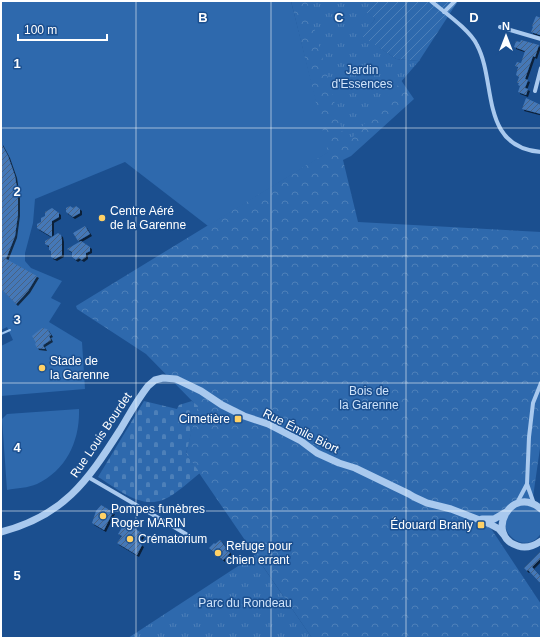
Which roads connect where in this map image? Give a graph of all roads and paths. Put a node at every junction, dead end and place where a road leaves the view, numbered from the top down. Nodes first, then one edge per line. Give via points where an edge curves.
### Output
1 (431, 1) edge
2 (455, 1) edge
3 (444, 12) junction
4 (500, 27) dead end
5 (541, 39) edge
6 (541, 68) edge
7 (535, 91) dead end
8 (541, 152) edge
9 (155, 380) joint
10 (541, 384) edge
11 (88, 477) junction
12 (527, 484) junction
13 (517, 504) junction
14 (534, 504) junction
15 (541, 509) edge
16 (506, 512) junction
17 (462, 513) junction
18 (1, 532) edge
19 (504, 535) junction
20 (196, 542) dead end
21 (539, 544) edge

1 - 3 street
2 - 3 street
3 - 8 street via 474,40 481,52 492,109 500,129 514,143
4 - 5 street
6 - 7 street
9 - 11 street, Rue Louis Bourdet via 140,396
9 - 17 street, Rue Émile Biort via 167,378 180,381 244,416 268,424 301,441 317,453 355,468 414,497
10 - 12 street via 530,421
11 - 18 street, Rue Louis Bourdet via 72,494 47,513
11 - 20 street
12 - 13 street
12 - 14 street
13 - 14 street
13 - 16 street, Rue Émile Biort
14 - 15 street
16 - 17 street, Rue Émile Biort via 491,519 480,519
16 - 19 street via 502,523
17 - 19 street, Rue Émile Biort via 499,529
19 - 21 street, Rue Émile Biort via 514,545 522,548

